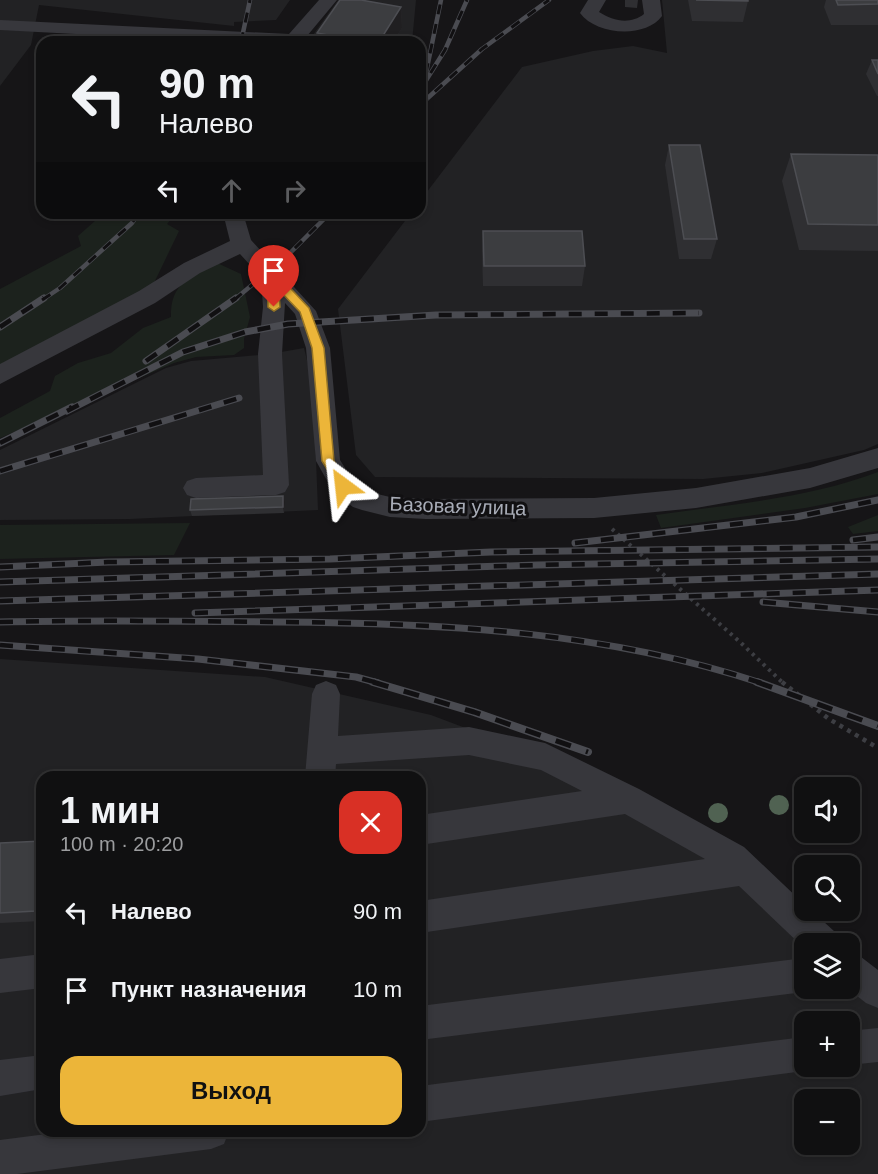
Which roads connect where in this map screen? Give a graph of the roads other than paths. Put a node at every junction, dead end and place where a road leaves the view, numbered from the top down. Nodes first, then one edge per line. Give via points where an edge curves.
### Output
1 (328, 0) edge
2 (597, 0) edge
3 (651, 0) edge
4 (0, 25) edge
5 (201, 36) edge
6 (296, 36) edge
7 (235, 219) edge
8 (243, 244) junction
9 (272, 276) junction
10 (0, 375) edge
11 (878, 458) edge
12 (196, 488) dead end
13 (326, 694) dead end
14 (322, 764) edge
15 (628, 799) junction
16 (426, 829) edge
17 (746, 869) junction
18 (426, 916) edge
19 (812, 933) edge
20 (36, 972) edge
21 (0, 976) edge
22 (794, 976) edge
23 (860, 978) edge
24 (878, 992) edge
25 (426, 1022) edge
26 (878, 1045) edge
27 (860, 1047) edge
28 (794, 1055) edge
29 (36, 1073) edge
30 (0, 1078) edge
31 (426, 1103) edge
32 (115, 1137) edge
33 (0, 1158) edge

1 - 6 lane
2 - 3 lane via 589,13 599,22 617,27 646,23 653,16
4 - 5 lane
7 - 8 lane, Базовая улица
8 - 9 lane, Базовая улица
8 - 10 lane via 192,268
9 - 11 lane, Базовая улица via 305,311 318,348 328,461 343,486 362,500 390,507 426,509 594,508 696,498 810,478
9 - 12 lane via 270,354 276,485
13 - 14 lane
14 - 15 lane via 469,741 545,757
15 - 16 lane
15 - 17 lane
17 - 18 lane
17 - 19 lane
20 - 21 lane
22 - 25 lane
23 - 24 lane
26 - 27 lane
28 - 31 lane
29 - 30 lane
32 - 33 lane

